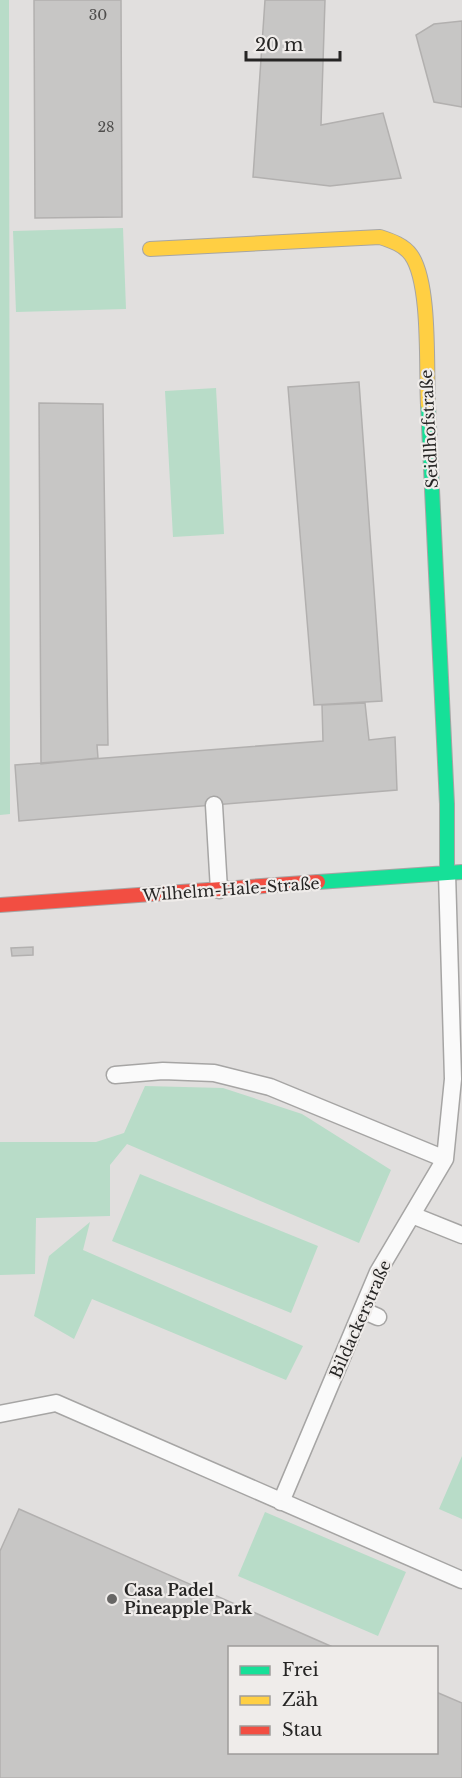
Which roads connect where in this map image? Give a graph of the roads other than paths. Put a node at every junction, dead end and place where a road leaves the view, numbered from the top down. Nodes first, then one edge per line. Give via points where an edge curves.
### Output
1 (150, 249) dead end
2 (214, 805) dead end
3 (455, 872) edge
4 (219, 890) junction
5 (0, 905) edge
6 (115, 1075) dead end
7 (445, 1159) junction
8 (412, 1215) junction
9 (462, 1235) edge
10 (362, 1310) junction
11 (378, 1317) dead end
12 (0, 1414) edge
13 (281, 1502) junction
14 (462, 1580) edge

1 - 3 street, Seidlhofstraße via 380,237 402,244 414,257 422,279 447,804
2 - 4 lane
3 - 4 street, Wilhelm-Hale-Straße
3 - 7 lane, Bildackerstraße via 453,1079
4 - 5 street, Wilhelm-Hale-Straße
6 - 7 lane via 163,1071 214,1073 270,1087
7 - 8 lane, Bildackerstraße
8 - 9 lane
8 - 10 lane, Bildackerstraße via 378,1272
10 - 11 lane
10 - 13 lane, Bildackerstraße
12 - 13 lane via 56,1403
13 - 14 lane

